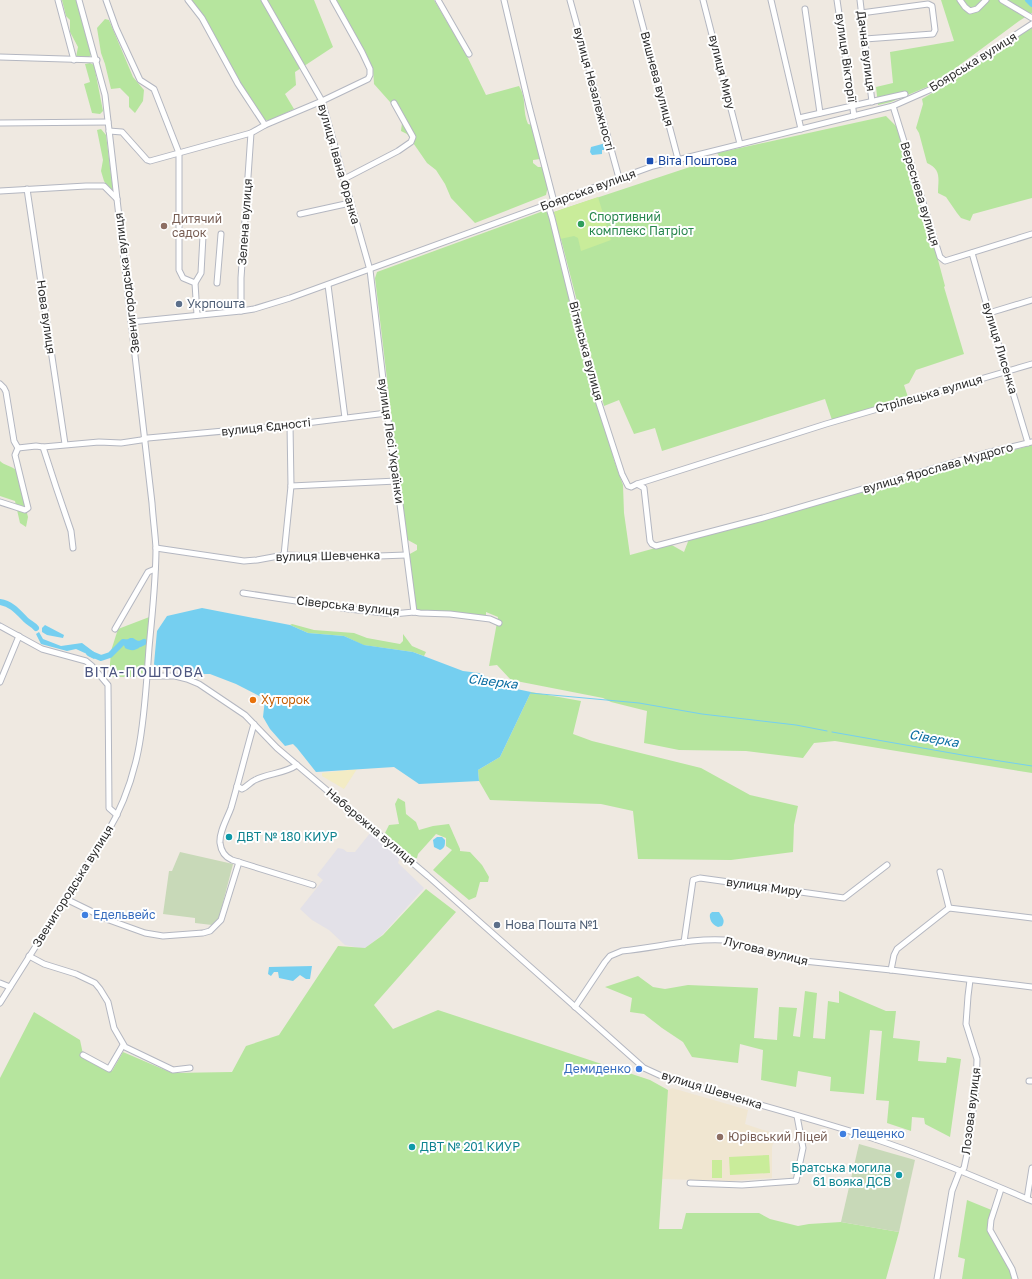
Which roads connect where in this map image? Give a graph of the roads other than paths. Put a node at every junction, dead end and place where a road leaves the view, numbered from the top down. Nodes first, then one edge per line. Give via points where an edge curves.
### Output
1 (58, 0) edge
2 (79, 0) edge
3 (106, 0) edge
4 (188, 0) edge
5 (264, 0) edge
6 (332, 0) edge
7 (438, 0) edge
8 (504, 0) edge
9 (570, 0) edge
10 (636, 0) edge
11 (703, 0) edge
12 (771, 0) edge
13 (837, 0) edge
14 (860, 0) edge
15 (960, 0) edge
16 (986, 0) edge
17 (1002, 0) edge
18 (806, 9) dead end
19 (861, 13) junction
20 (1032, 18) edge
21 (1032, 24) edge
22 (866, 39) junction
23 (469, 54) dead end
24 (0, 57) edge
25 (74, 60) junction
26 (97, 60) junction
27 (905, 94) dead end
28 (322, 101) junction
29 (872, 102) junction
30 (394, 103) dead end
31 (852, 106) junction
32 (893, 106) junction
33 (820, 113) junction
34 (854, 116) junction
35 (799, 118) junction
36 (108, 122) junction
37 (0, 123) edge
38 (265, 125) junction
39 (802, 129) junction
40 (109, 131) junction
41 (251, 133) junction
42 (740, 144) junction
43 (179, 153) junction
44 (678, 159) junction
45 (619, 178) junction
46 (344, 179) junction
47 (27, 189) junction
48 (0, 191) edge
49 (117, 199) junction
50 (554, 202) junction
51 (350, 203) junction
52 (548, 205) junction
53 (300, 214) dead end
54 (221, 234) dead end
55 (1032, 234) edge
56 (203, 236) dead end
57 (972, 253) junction
58 (370, 270) junction
59 (195, 283) junction
60 (217, 283) dead end
61 (328, 285) junction
62 (1032, 300) edge
63 (241, 311) junction
64 (989, 313) junction
65 (197, 315) junction
66 (131, 322) junction
67 (1032, 364) edge
68 (1007, 371) junction
69 (0, 384) edge
70 (387, 413) junction
71 (345, 418) junction
72 (290, 425) junction
73 (145, 439) junction
74 (1030, 442) edge
75 (65, 444) junction
76 (43, 447) junction
77 (18, 448) junction
78 (397, 482) junction
79 (637, 484) junction
80 (291, 486) junction
81 (0, 502) edge
82 (73, 548) dead end
83 (156, 548) junction
84 (284, 555) junction
85 (406, 555) junction
86 (155, 569) junction
87 (243, 593) dead end
88 (414, 612) junction
89 (499, 623) dead end
90 (0, 626) edge
91 (115, 629) dead end
92 (19, 636) junction
93 (147, 676) junction
94 (0, 682) edge
95 (254, 724) junction
96 (297, 765) junction
97 (237, 786) junction
98 (117, 815) junction
99 (239, 862) junction
100 (887, 866) dead end
101 (940, 872) dead end
102 (313, 885) dead end
103 (444, 890) joint
104 (66, 899) junction
105 (949, 908) junction
106 (1032, 918) edge
107 (684, 942) junction
108 (29, 956) junction
109 (891, 970) junction
110 (970, 980) junction
111 (0, 983) edge
112 (10, 987) junction
113 (1032, 987) edge
114 (0, 1003) edge
115 (575, 1007) junction
116 (123, 1045) junction
117 (84, 1055) dead end
118 (190, 1068) dead end
119 (797, 1116) junction
120 (1032, 1168) edge
121 (961, 1171) junction
122 (690, 1183) dead end
123 (1001, 1189) junction
124 (1030, 1200) edge
125 (937, 1279) edge
126 (1015, 1279) edge

1 - 25 street
2 - 26 street, Звенигородська вулиця
3 - 43 street via 140,80 154,89
4 - 38 street via 202,18 238,84
5 - 28 street, вулиця Івана Франка
6 - 28 street via 362,52 370,75 368,79
7 - 23 street
8 - 50 street
9 - 45 street, вулиця Незалежності
10 - 44 street, Вишнева вулиця
11 - 42 street, вулиця Миру
12 - 35 street
13 - 31 street, вулиця Вікторії
14 - 19 street, Дачна вулиця
15 - 16 street via 970,11 977,9
17 - 20 street
18 - 33 street
19 - 22 street, Дачна вулиця
19 - 22 street via 928,4 932,6 935,30 932,34
21 - 32 street, Боярська вулиця via 936,87
22 - 29 street, Дачна вулиця
24 - 25 street
25 - 26 street
26 - 36 street, Звенигородська вулиця
27 - 29 street
28 - 38 street
28 - 46 street, вулиця Івана Франка
29 - 31 street
30 - 46 street via 413,137 411,142
31 - 33 street
31 - 34 street, вулиця Вікторії
32 - 34 street, Боярська вулиця
32 - 57 street, Вереснева вулиця via 940,257 945,261
33 - 35 street
34 - 39 street, Боярська вулиця
35 - 39 street
36 - 37 street
36 - 40 street, Звенигородська вулиця
38 - 41 street
39 - 42 street, Боярська вулиця
40 - 43 street via 122,132 150,161
40 - 49 street, Звенигородська вулиця
41 - 43 street
41 - 63 street, Зелена вулиця
42 - 44 street, Боярська вулиця
43 - 59 street via 179,270 183,278
44 - 45 street, Боярська вулиця
45 - 50 street, Боярська вулиця
46 - 51 street, вулиця Івана Франка
47 - 48 street
47 - 49 street via 104,186
47 - 75 street, Нова вулиця
49 - 66 street, Звенигородська вулиця
50 - 52 street, Боярська вулиця
51 - 53 street
51 - 58 street, вулиця Івана Франка
52 - 58 street, Боярська вулиця
52 - 79 street, Вітянська вулиця via 594,388 626,483 631,487
54 - 60 street
55 - 57 street, Вереснева вулиця
56 - 59 street via 201,273
57 - 64 street, вулиця Лисенка
58 - 61 street, Боярська вулиця
58 - 70 street, вулиця Лесі Українки
59 - 65 street
61 - 63 street, Боярська вулиця via 263,307
61 - 71 street
62 - 64 street
63 - 65 street, Боярська вулиця
64 - 68 street, вулиця Лисенка
65 - 66 street, Боярська вулиця
66 - 73 street, Звенигородська вулиця
67 - 68 street, Стрілецька вулиця
68 - 74 street, вулиця Лисенка
68 - 79 street, Стрілецька вулиця via 826,424
69 - 77 street via 6,392 14,441
70 - 71 street, вулиця Єдності
70 - 78 street, вулиця Лесі Українки
71 - 72 street, вулиця Єдності
72 - 73 street, вулиця Єдності
72 - 80 street
73 - 75 street via 121,443
73 - 83 street, Звенигородська вулиця
74 - 79 street, вулиця Ярослава Мудрого via 656,546 650,541 644,488
75 - 76 street
76 - 77 street
76 - 82 street via 71,531
77 - 81 street via 15,455 28,508 25,510
78 - 80 street
78 - 85 street, вулиця Лесі Українки
80 - 84 street
83 - 84 street, вулиця Шевченка via 244,561
83 - 86 street, Звенигородська вулиця
84 - 85 street, вулиця Шевченка
85 - 88 street, вулиця Лесі Українки
86 - 91 street via 148,572
86 - 93 street, Звенигородська вулиця
87 - 88 street, Сіверська вулиця via 393,614
88 - 89 street, Сіверська вулиця via 490,619
90 - 92 street
92 - 94 street
92 - 98 street, Звенигородська вулиця via 46,651 86,661 108,685 109,808
93 - 95 street, Набережна вулиця via 175,676 194,681 241,712
93 - 98 street, Звенигородська вулиця via 138,753 132,778
95 - 96 street, Набережна вулиця
95 - 97 street
96 - 97 street via 254,780 242,789
96 - 103 street, Набережна вулиця
97 - 99 street via 220,843 226,856
98 - 104 street, Звенигородська вулиця
99 - 102 street
99 - 104 street via 221,920 210,931 203,933 163,936 145,933 109,920
100 - 107 street, вулиця Миру via 844,898 700,878 693,880
101 - 105 street
103 - 115 street, вулиця Шевченка
104 - 108 street, Звенигородська вулиця
105 - 106 street
105 - 109 street via 897,949
107 - 109 street, Лугова вулиця via 724,940 804,961
107 - 115 street, Лугова вулиця via 615,953 605,962
108 - 112 street, Звенигородська вулиця
108 - 116 street, Звенигородська вулиця via 95,983 108,1002 114,1028
109 - 110 street, Лугова вулиця
110 - 113 street, Лугова вулиця
110 - 121 street, Лозова вулиця via 966,1024 978,1059 967,1154
111 - 112 street
112 - 114 street, Звенигородська вулиця
115 - 119 street, вулиця Шевченка via 644,1068 668,1079
116 - 117 street via 109,1069
116 - 118 street via 173,1070
119 - 121 street, вулиця Шевченка via 868,1137
119 - 122 street via 803,1148 796,1181 742,1185
120 - 124 street
121 - 123 street, вулиця Шевченка
121 - 125 street, Лозова вулиця via 952,1191
123 - 124 street, вулиця Шевченка
123 - 126 street via 990,1230

